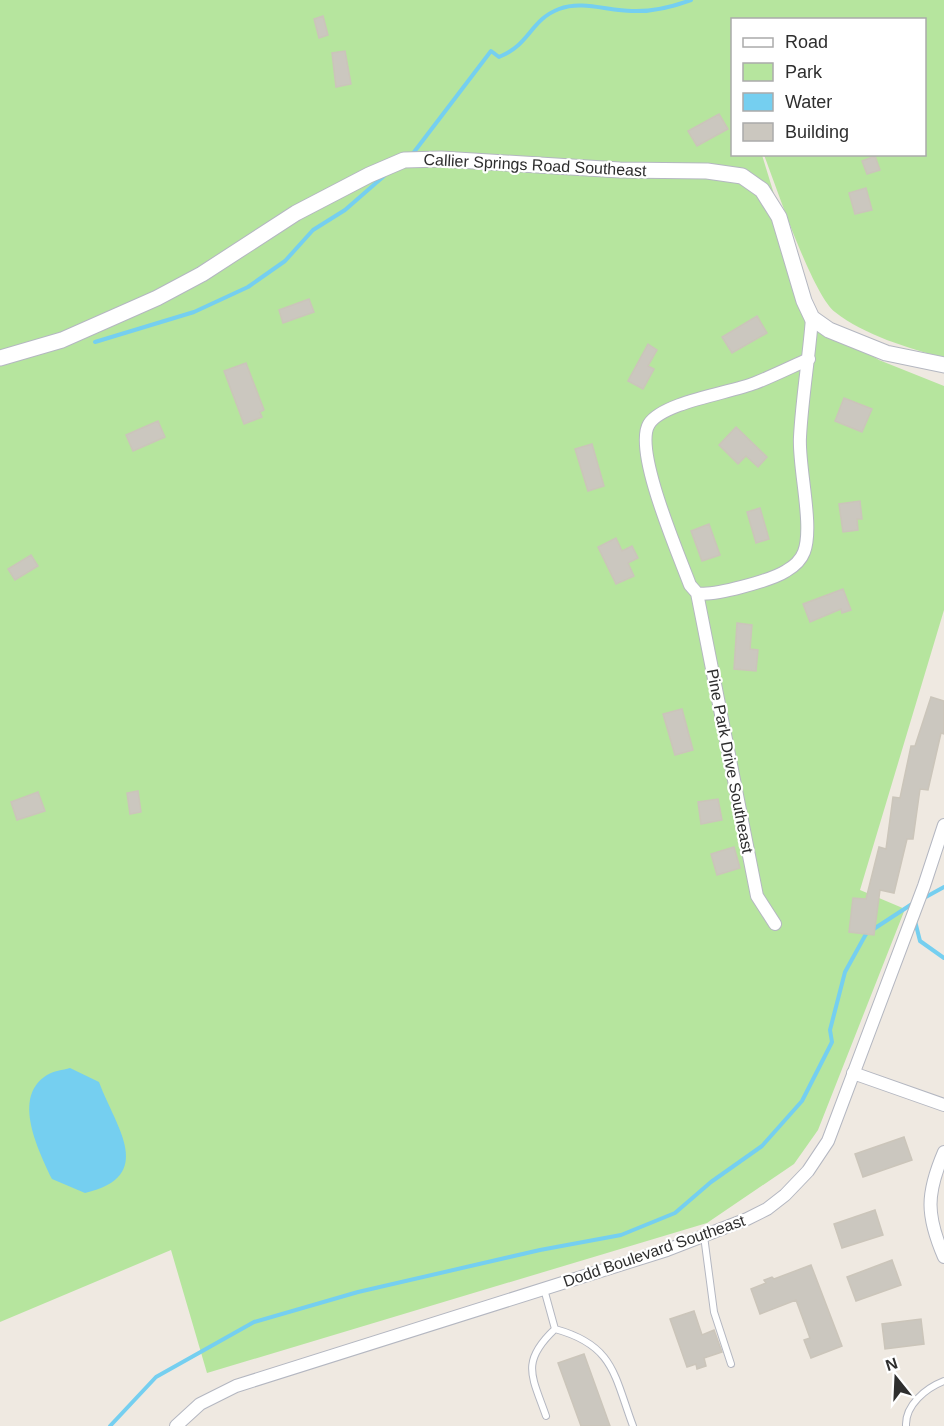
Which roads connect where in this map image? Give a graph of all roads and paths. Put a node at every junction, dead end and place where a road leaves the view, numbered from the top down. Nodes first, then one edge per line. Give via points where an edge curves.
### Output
1 (812, 318) junction
2 (0, 358) edge
3 (809, 358) junction
4 (944, 365) edge
5 (697, 593) junction
6 (944, 825) edge
7 (775, 924) dead end
8 (854, 1073) junction
9 (944, 1105) edge
10 (944, 1152) edge
11 (704, 1236) junction
12 (944, 1257) edge
13 (544, 1289) junction
14 (555, 1329) junction
15 (731, 1364) dead end
16 (944, 1381) edge
17 (546, 1416) dead end
18 (176, 1426) edge
19 (633, 1426) edge
20 (906, 1426) edge

1 - 2 street, Callier Springs Road Southeast via 779,217 762,190 742,176 707,171 404,160 296,213 202,274 157,298 62,340
1 - 3 street
1 - 4 street via 830,330 886,353
3 - 5 street via 800,440 805,550 794,566 783,573 710,594
3 - 5 street, Pine Park Drive Southeast via 754,384 669,410 649,424 646,435 652,480 690,585
5 - 7 street, Pine Park Drive Southeast via 757,896
6 - 8 street, Dodd Boulevard Southeast
8 - 9 street
8 - 11 street, Dodd Boulevard Southeast via 828,1141 808,1172 767,1209
10 - 12 street via 929,1197
11 - 13 street, Dodd Boulevard Southeast
11 - 15 lane via 714,1312
13 - 14 lane
13 - 18 street, Dodd Boulevard Southeast via 236,1386 200,1404
14 - 17 lane via 539,1345 530,1370
14 - 19 lane via 589,1341 608,1359
16 - 20 lane via 917,1398 905,1417

